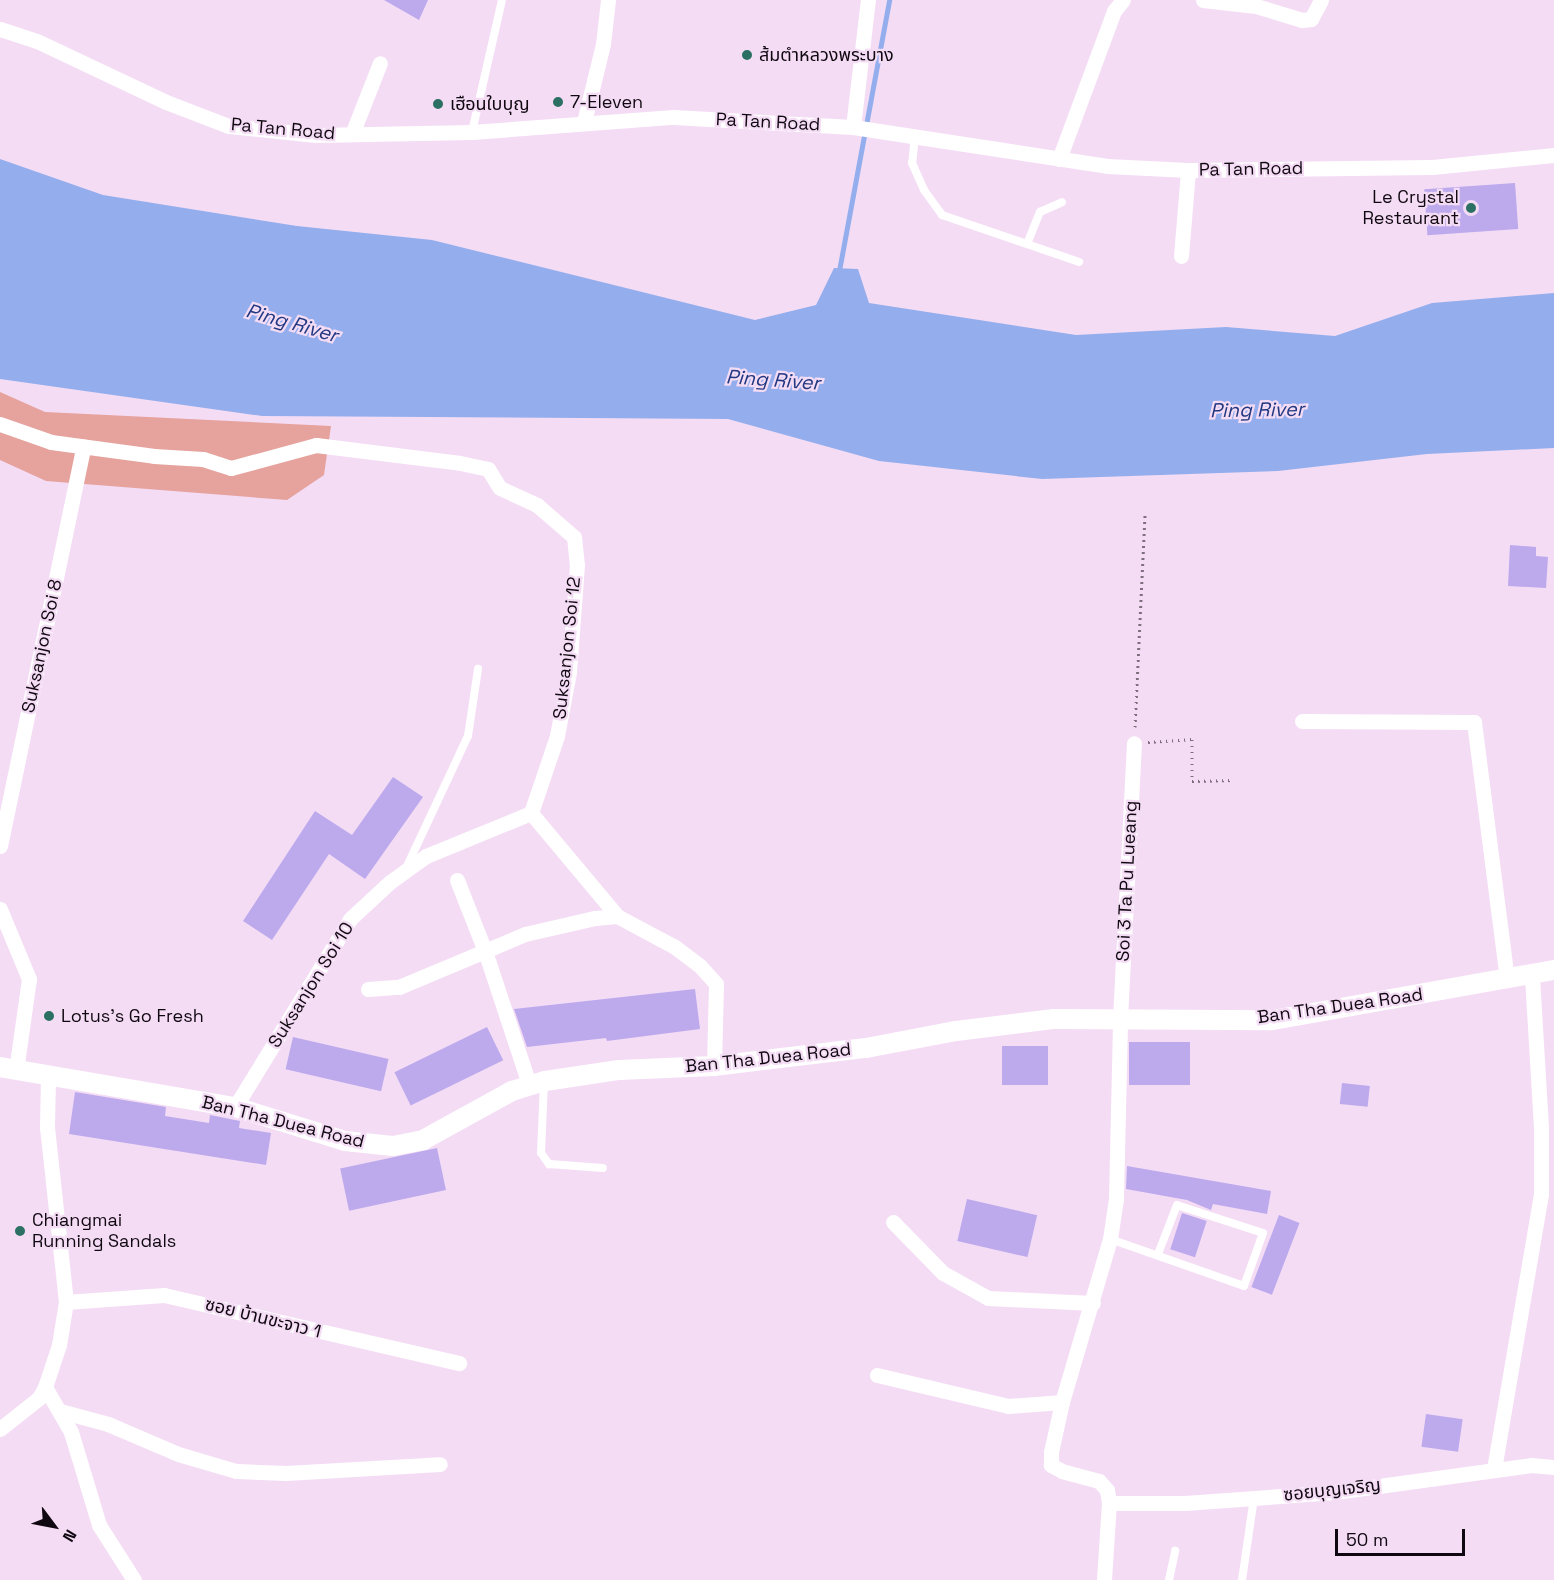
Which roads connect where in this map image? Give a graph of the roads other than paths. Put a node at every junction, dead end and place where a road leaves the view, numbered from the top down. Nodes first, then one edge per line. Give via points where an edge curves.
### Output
1 (502, 0) edge
2 (608, 0) edge
3 (868, 0) edge
4 (1123, 0) edge
5 (1203, 0) edge
6 (1321, 0) edge
7 (0, 29) edge
8 (380, 63) dead end
9 (585, 122) junction
10 (853, 128) junction
11 (472, 132) junction
12 (352, 134) junction
13 (915, 136) junction
14 (1554, 155) edge
15 (1059, 159) junction
16 (1188, 170) junction
17 (1062, 202) dead end
18 (1027, 244) junction
19 (1181, 256) dead end
20 (1079, 262) dead end
21 (0, 424) edge
22 (83, 447) junction
23 (478, 669) dead end
24 (1302, 721) dead end
25 (1134, 743) road end
26 (531, 813) junction
27 (0, 846) edge
28 (405, 871) junction
29 (458, 880) dead end
30 (0, 909) edge
31 (617, 916) junction
32 (485, 951) junction
33 (1554, 970) edge
34 (1532, 975) junction
35 (1507, 980) junction
36 (368, 989) dead end
37 (1120, 1019) junction
38 (714, 1066) junction
39 (8, 1068) edge
40 (48, 1075) junction
41 (537, 1083) junction
42 (235, 1107) junction
43 (603, 1168) dead end
44 (893, 1222) dead end
45 (1110, 1239) junction
46 (1158, 1254) junction
47 (66, 1302) junction
48 (1093, 1303) junction
49 (459, 1363) dead end
50 (878, 1375) dead end
51 (45, 1386) junction
52 (1062, 1402) junction
53 (60, 1411) junction
54 (0, 1417) edge
55 (0, 1429) edge
56 (441, 1464) dead end
57 (1554, 1467) edge
58 (1494, 1469) junction
59 (1254, 1498) junction
60 (1109, 1503) junction
61 (1175, 1551) dead end
62 (134, 1580) edge
63 (1104, 1580) edge
64 (1169, 1580) edge
65 (1242, 1580) edge

1 - 11 lane
2 - 9 street via 603,44
3 - 10 street
4 - 15 street via 1114,10
5 - 6 street via 1256,6 1302,20 1311,19
7 - 12 street, Pa Tan Road via 37,41 165,102 229,126 316,135
8 - 12 street
9 - 10 street, Pa Tan Road via 673,117
9 - 11 street, Pa Tan Road
10 - 13 street, Pa Tan Road
11 - 12 street, Pa Tan Road
13 - 15 street, Pa Tan Road
13 - 18 lane via 912,163 924,190 942,215
14 - 16 street, Pa Tan Road via 1432,167
15 - 16 street, Pa Tan Road
16 - 19 street
17 - 18 lane via 1040,212
18 - 20 lane
21 - 22 street via 51,442
22 - 26 street, Suksanjon Soi 12 via 203,459 231,468 316,445 460,463 488,469 500,488 537,505 574,537 577,565 568,672 557,736
22 - 27 street, Suksanjon Soi 8
23 - 28 lane via 468,736
24 - 35 street via 1474,722
25 - 37 street, Soi 3 Ta Pu Lueang
26 - 28 street, Suksanjon Soi 10 via 426,856
26 - 31 street
28 - 42 street, Suksanjon Soi 10 via 350,919
29 - 32 street
30 - 39 street via 29,980
31 - 32 street via 525,934
31 - 38 street via 675,947 716,984
32 - 36 street via 399,987
32 - 41 street
33 - 34 street, Ban Tha Duea Road
34 - 35 street, Ban Tha Duea Road
34 - 58 street via 1541,1194
35 - 37 street, Ban Tha Duea Road via 1273,1020
37 - 38 street, Ban Tha Duea Road via 1054,1019 956,1030 866,1048
37 - 45 street, Soi 3 Ta Pu Lueang via 1116,1199
38 - 41 street, Ban Tha Duea Road via 619,1070
39 - 40 street, Ban Tha Duea Road
40 - 42 street, Ban Tha Duea Road
40 - 47 street via 47,1128
41 - 42 street, Ban Tha Duea Road via 423,1140 393,1146 345,1141
41 - 43 lane via 541,1153 549,1164
44 - 48 street via 943,1273 988,1298
45 - 46 lane
45 - 48 street, Soi 3 Ta Pu Lueang
46 - 46 lane via 1177,1205 1263,1233 1244,1286
47 - 49 street, ซอย บ้านขะจาว 1 via 164,1295
47 - 51 street via 59,1345
48 - 52 street, Soi 3 Ta Pu Lueang
50 - 52 street via 1008,1406
51 - 53 street
51 - 54 street via 34,1389
51 - 55 street via 39,1398
52 - 60 street, Soi 3 Ta Pu Lueang via 1051,1465 1099,1481 1107,1490
53 - 56 street via 108,1424 178,1454 236,1471 286,1473
53 - 62 street via 71,1432 99,1526
57 - 58 street, ซอยบุญเจริญ via 1531,1464
58 - 59 street, ซอยบุญเจริญ via 1335,1492
59 - 60 street, ซอยบุญเจริญ
59 - 65 lane
60 - 63 street
61 - 64 lane

